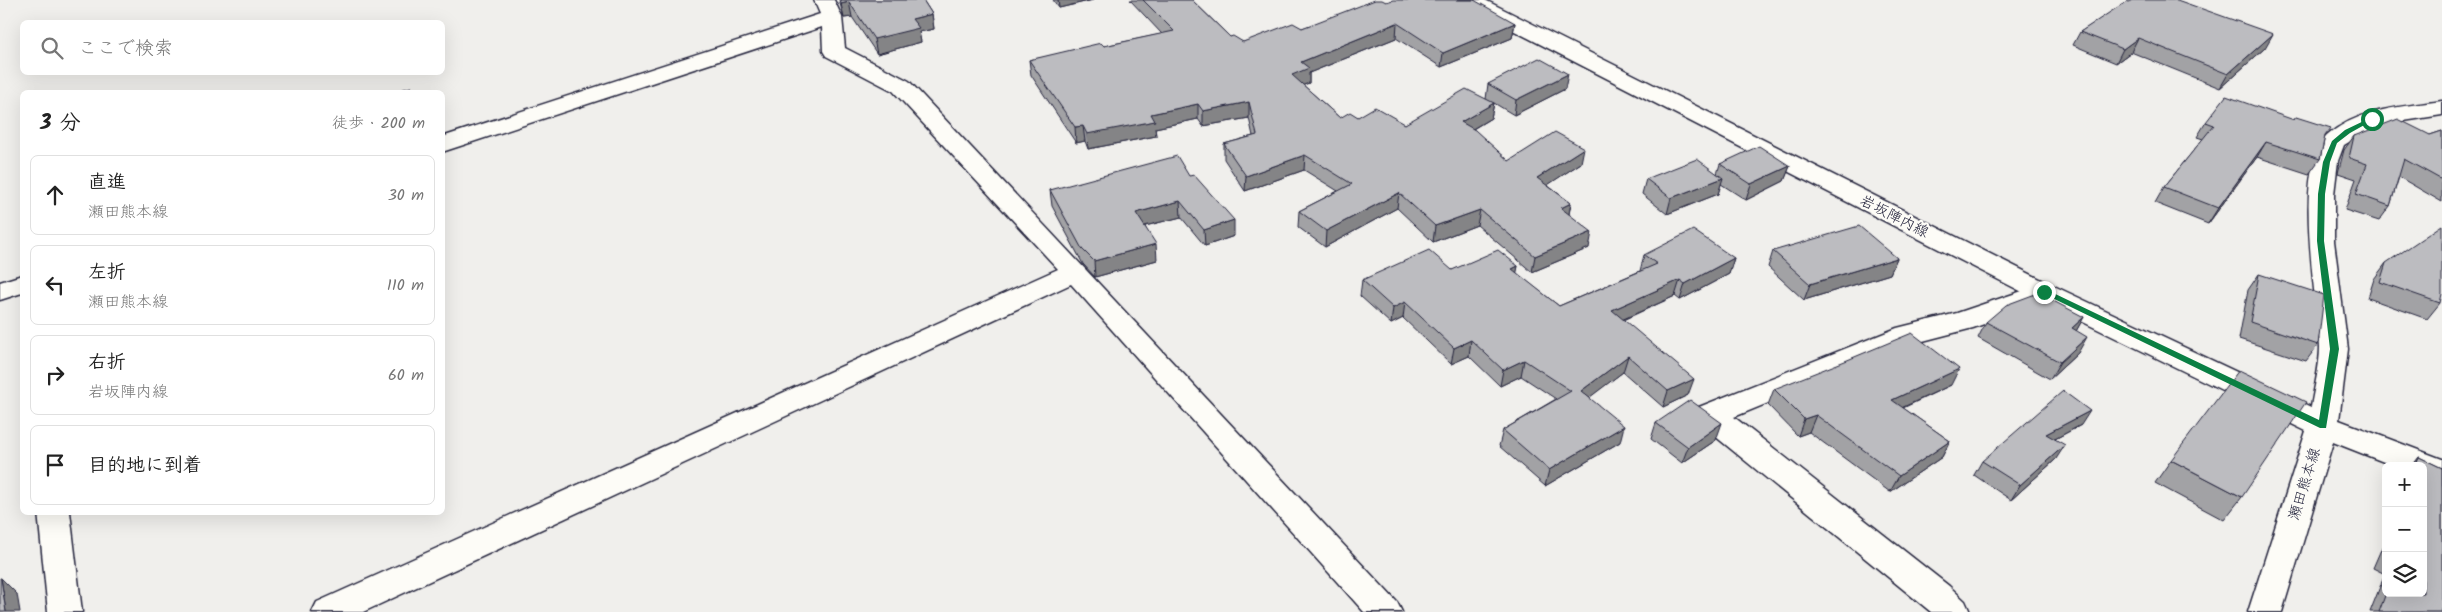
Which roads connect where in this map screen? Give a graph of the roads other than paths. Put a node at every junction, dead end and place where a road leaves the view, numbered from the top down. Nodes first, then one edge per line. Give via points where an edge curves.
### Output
1 (1469, 0) edge
2 (828, 8) edge
3 (2442, 108) edge
4 (445, 144) edge
5 (1074, 272) junction
6 (20, 285) edge
7 (0, 291) edge
8 (2044, 292) junction
9 (2323, 426) junction
10 (2442, 472) edge
11 (54, 515) edge
12 (65, 612) edge
13 (329, 612) edge
14 (1385, 612) edge
15 (1951, 612) edge
16 (2265, 612) edge

1 - 8 street, 岩坂陣内線
2 - 4 street
2 - 5 street via 834,51 901,86
3 - 9 street, 瀬田熊本線 via 2372,119 2334,142 2326,162 2320,241 2334,349
5 - 13 street
5 - 14 street
6 - 7 street
8 - 9 street, 岩坂陣内線
8 - 15 street via 1963,321 1907,335 1710,415 1937,596
9 - 10 street, 岩坂陣内線
9 - 16 street, 瀬田熊本線
11 - 12 street

